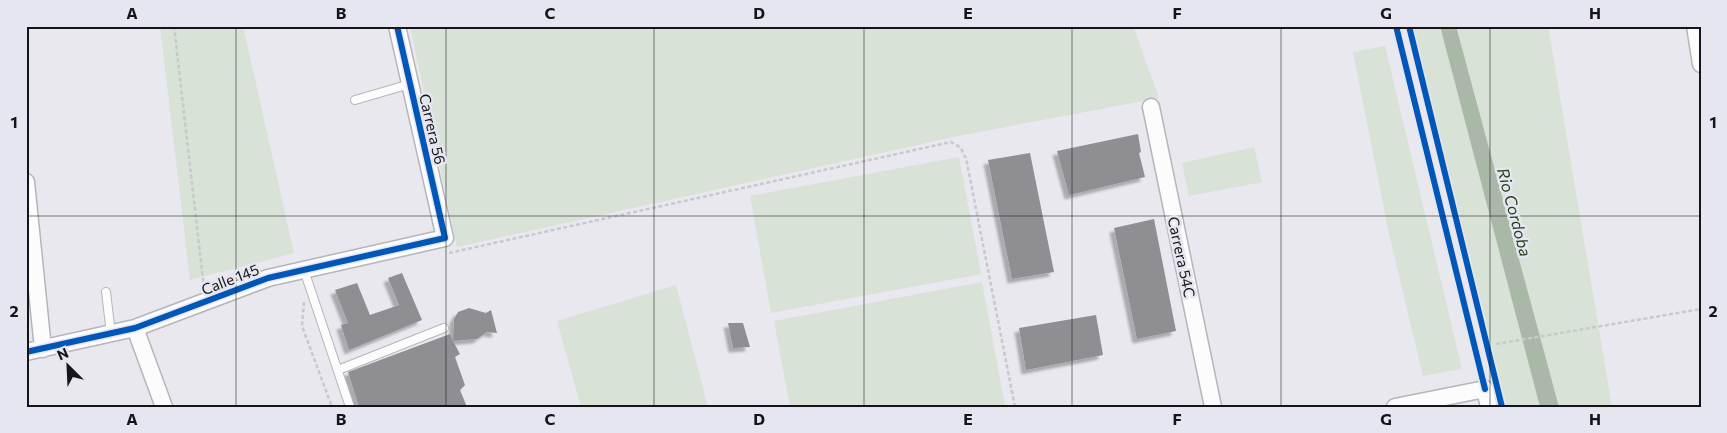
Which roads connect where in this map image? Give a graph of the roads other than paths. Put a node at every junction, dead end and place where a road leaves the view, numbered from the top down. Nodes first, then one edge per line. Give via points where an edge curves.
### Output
1 (398, 26) edge
2 (1698, 34) edge
3 (1701, 64) edge
4 (410, 84) junction
5 (354, 100) dead end
6 (1151, 107) dead end
7 (26, 182) edge
8 (27, 206) edge
9 (447, 246) joint
10 (304, 270) junction
11 (106, 292) dead end
12 (135, 328) junction
13 (444, 328) dead end
14 (111, 334) junction
15 (43, 349) junction
16 (26, 352) edge
17 (338, 370) junction
18 (164, 407) edge
19 (350, 407) edge
20 (1213, 407) edge
21 (1395, 407) edge
22 (1489, 407) edge

1 - 4 street, Carrera 56
2 - 3 street
4 - 5 lane
4 - 9 street, Carrera 56
6 - 20 street, Carrera 54C
7 - 8 street
8 - 15 street
9 - 10 street, Calle 145
10 - 12 street, Calle 145 via 268,278
10 - 17 lane
11 - 14 lane
12 - 14 street, Calle 145
12 - 18 street
13 - 17 lane
14 - 15 street, Calle 145
15 - 16 street, Calle 145
17 - 19 lane
21 - 22 street via 1485,389

